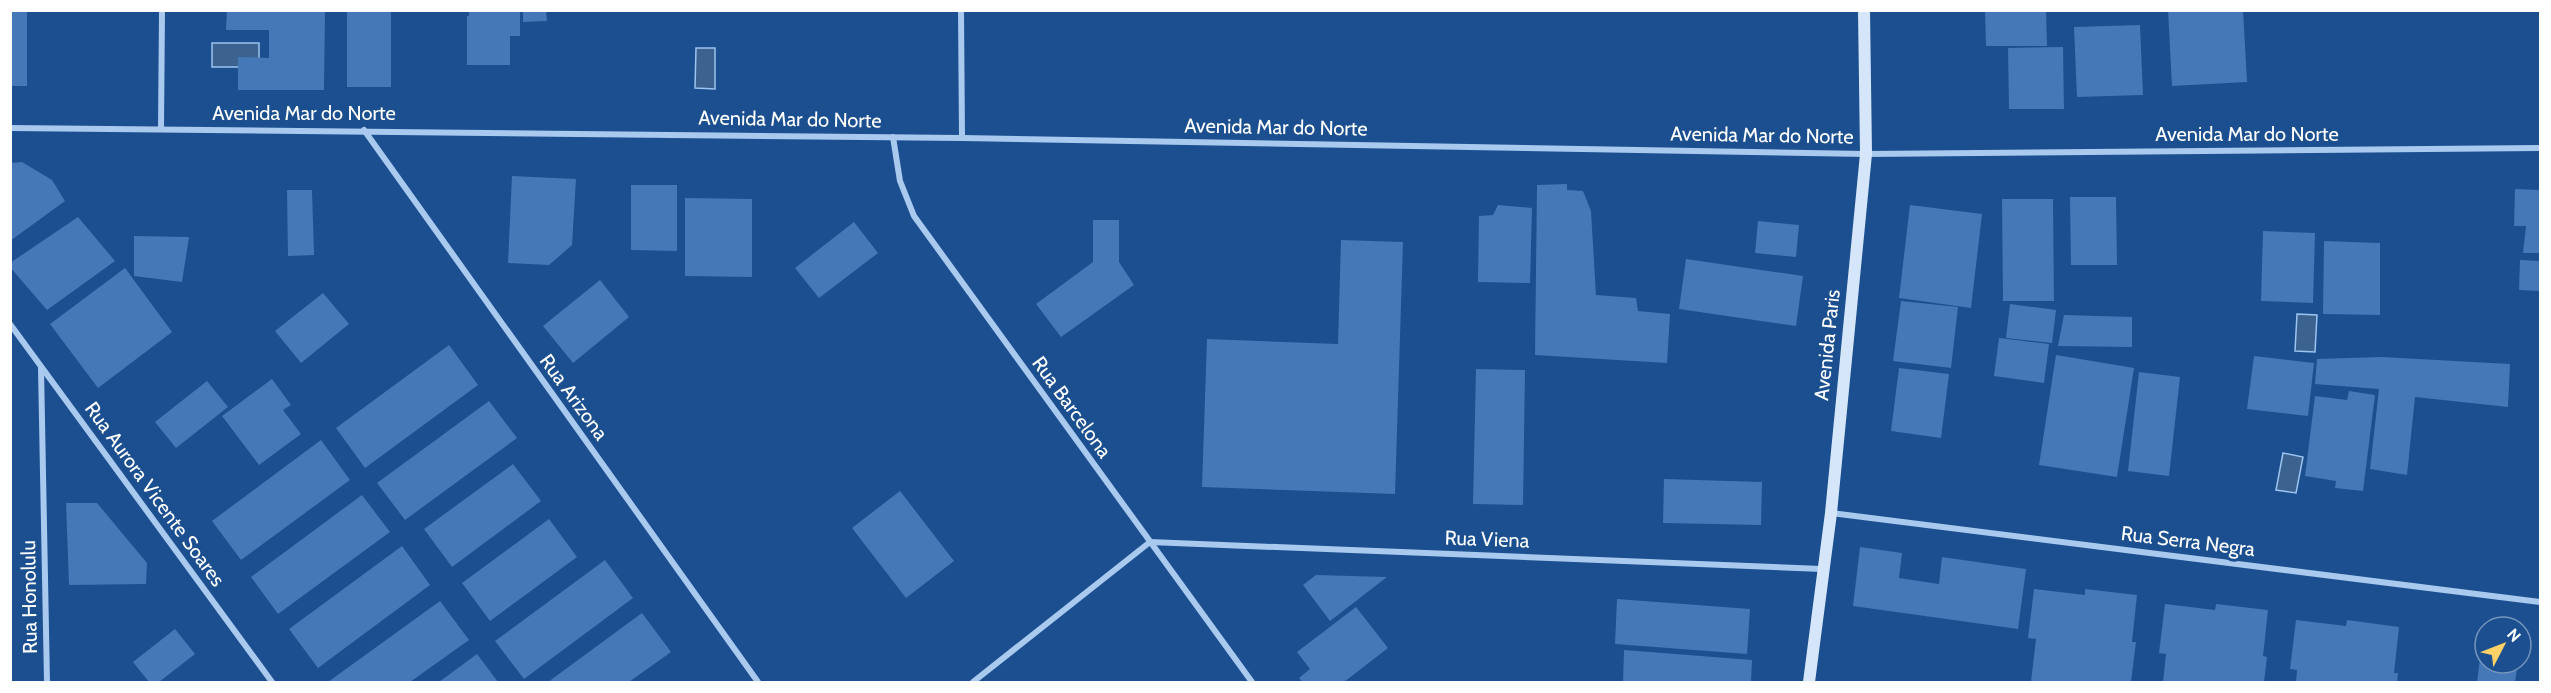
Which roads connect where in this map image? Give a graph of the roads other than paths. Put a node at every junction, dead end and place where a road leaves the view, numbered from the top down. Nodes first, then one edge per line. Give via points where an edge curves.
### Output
1 (162, 10) edge
2 (961, 10) edge
3 (1864, 10) edge
4 (10, 128) edge
5 (161, 129) junction
6 (364, 130) junction
7 (893, 137) junction
8 (962, 138) junction
9 (2541, 148) edge
10 (1866, 154) junction
11 (10, 324) edge
12 (41, 367) junction
13 (1831, 513) junction
14 (1150, 542) junction
15 (1822, 569) junction
16 (2541, 602) edge
17 (47, 682) edge
18 (272, 682) edge
19 (758, 682) edge
20 (973, 682) edge
21 (1252, 682) edge
22 (1809, 682) edge

1 - 5 street
2 - 8 street
3 - 10 street, Avenida Paris
4 - 5 street, Avenida Mar do Norte
5 - 6 street, Avenida Mar do Norte
6 - 7 street, Avenida Mar do Norte
6 - 19 street, Rua Arizona
7 - 8 street, Avenida Mar do Norte
7 - 14 street, Rua Barcelona via 900,181 914,216
8 - 10 street, Avenida Mar do Norte
9 - 10 street, Avenida Mar do Norte
10 - 13 street, Avenida Paris
11 - 12 street, Rua Aurora Vicente Soares
12 - 17 street, Rua Honolulu
12 - 18 street, Rua Aurora Vicente Soares
13 - 15 street, Avenida Paris
13 - 16 street, Rua Serra Negra
14 - 15 street, Rua Viena
14 - 20 street
14 - 21 street, Rua Barcelona
15 - 22 street, Avenida Paris

